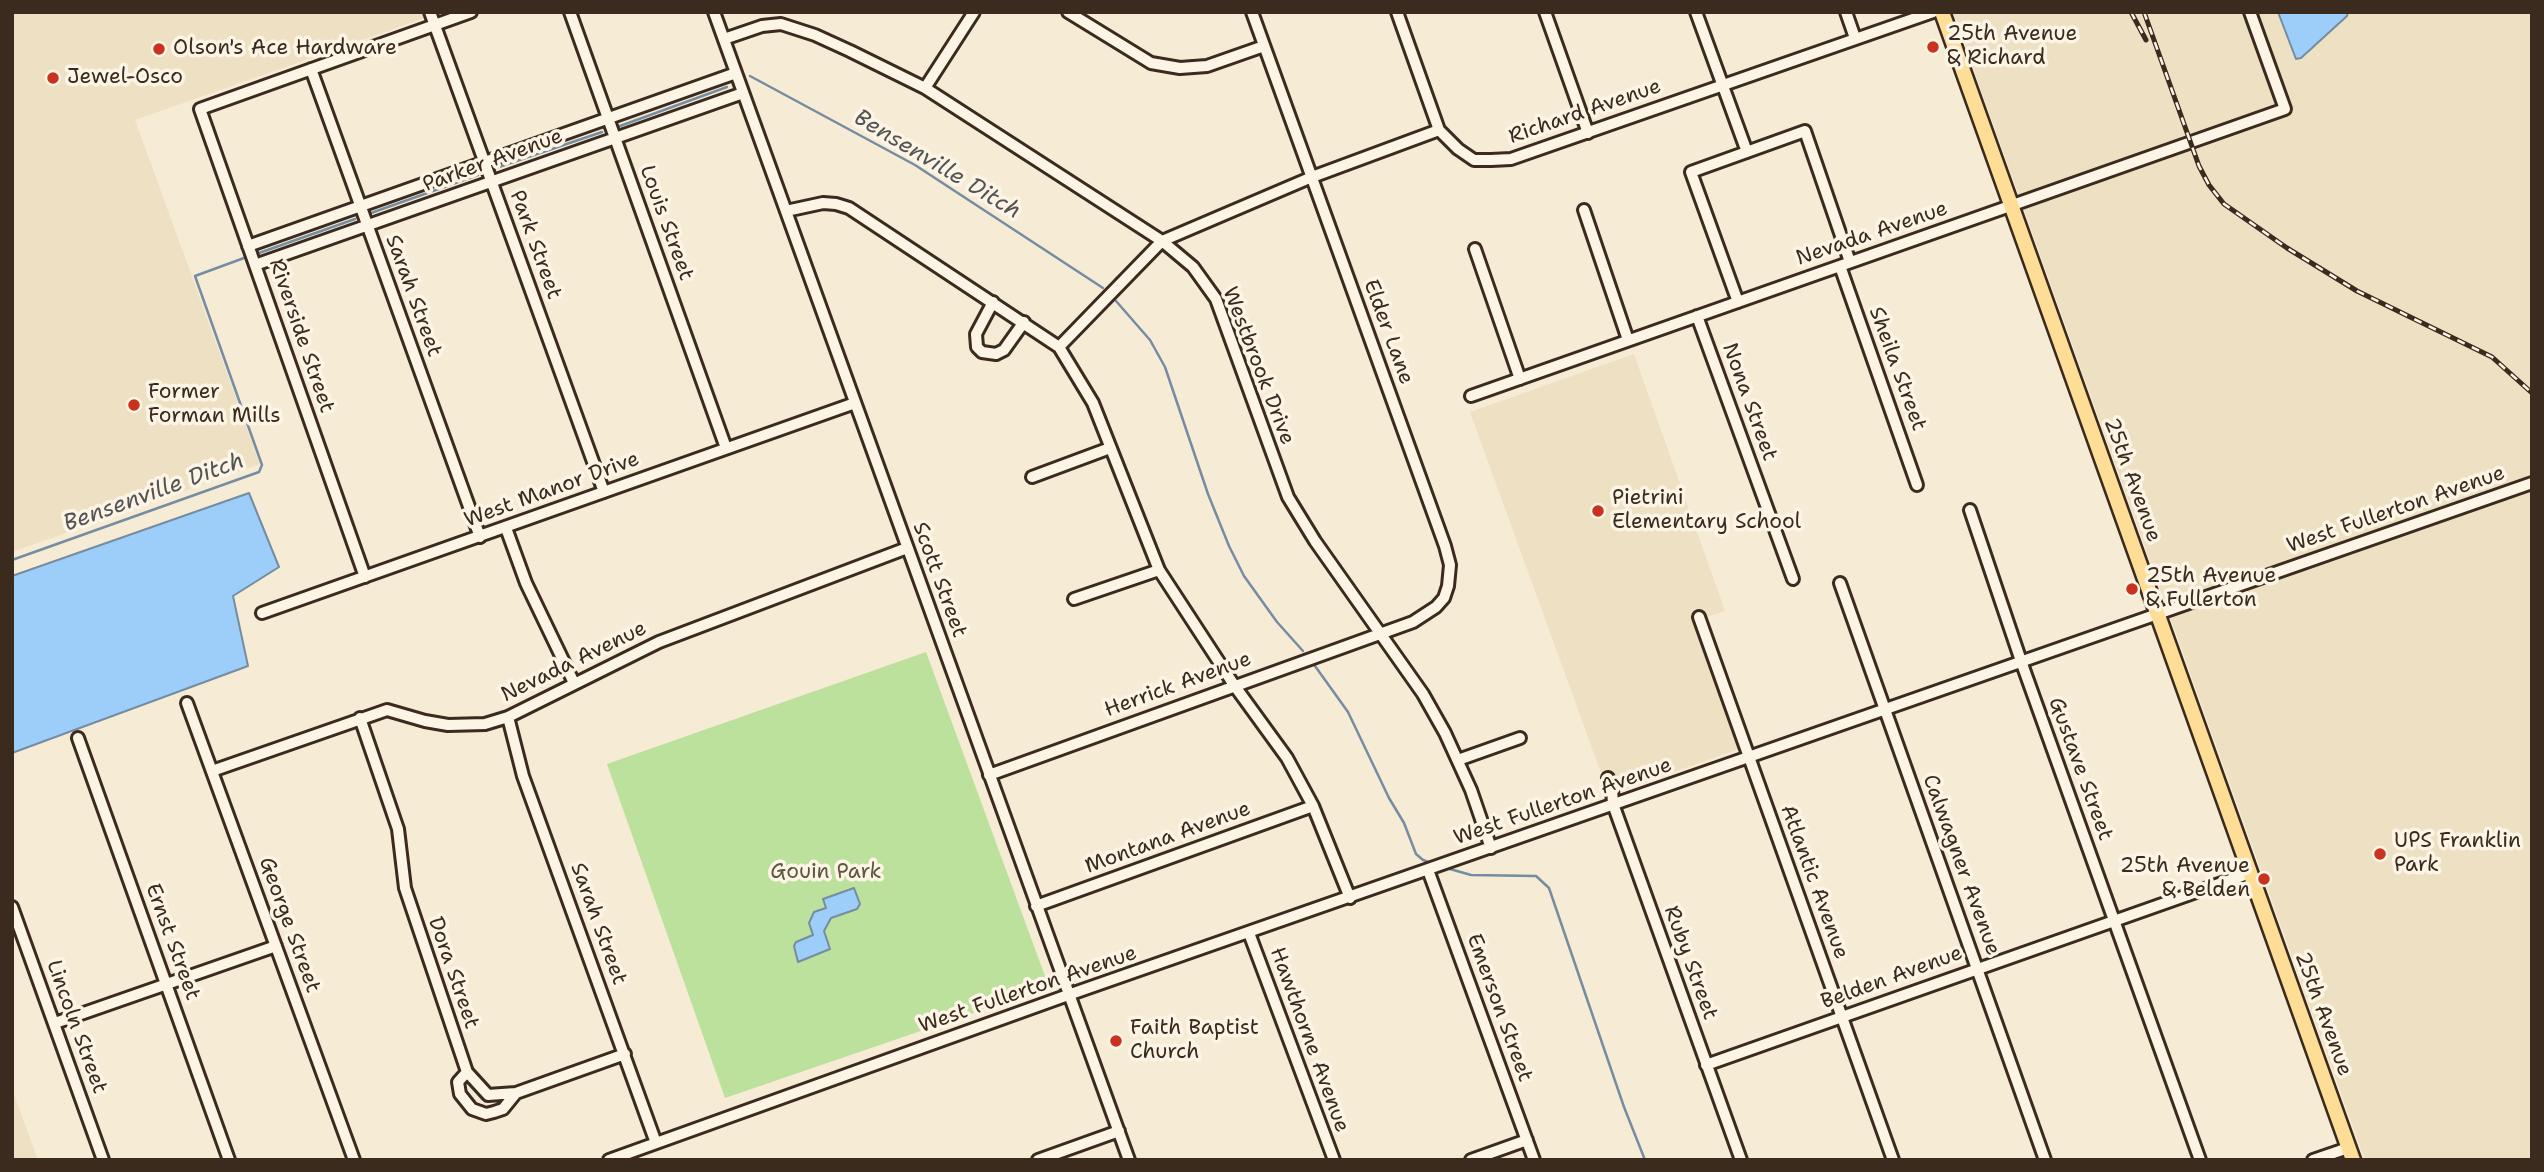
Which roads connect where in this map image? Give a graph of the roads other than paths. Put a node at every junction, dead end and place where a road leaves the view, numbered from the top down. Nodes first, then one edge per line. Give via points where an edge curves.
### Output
1 (430, 12) edge
2 (471, 12) edge
3 (570, 12) edge
4 (714, 12) edge
5 (974, 12) edge
6 (1068, 12) edge
7 (1252, 12) edge
8 (1397, 12) edge
9 (1545, 12) edge
10 (1696, 12) edge
11 (1846, 12) edge
12 (1933, 12) edge
13 (1942, 12) edge
14 (2250, 12) edge
15 (435, 25) junction
16 (1855, 38) junction
17 (724, 39) junction
18 (1264, 46) junction
19 (311, 69) junction
20 (736, 73) junction
21 (1722, 85) junction
22 (925, 88) junction
23 (743, 93) junction
24 (608, 117) junction
25 (1439, 130) junction
26 (1588, 133) junction
27 (615, 138) junction
28 (1747, 152) junction
29 (484, 162) junction
30 (1312, 177) junction
31 (492, 183) junction
32 (2011, 205) junction
33 (360, 206) junction
34 (1584, 210) dead end
35 (786, 211) junction
36 (368, 227) junction
37 (1162, 241) junction
38 (248, 246) junction
39 (1475, 249) dead end
40 (1845, 264) junction
41 (255, 265) junction
42 (993, 302) junction
43 (1738, 302) junction
44 (1697, 316) junction
45 (1024, 322) junction
46 (1628, 340) junction
47 (1059, 347) junction
48 (1520, 379) junction
49 (1471, 396) dead end
50 (855, 403) junction
51 (726, 447) junction
52 (1110, 448) junction
53 (1032, 477) dead end
54 (2532, 483) edge
55 (1917, 485) dead end
56 (604, 492) junction
57 (1970, 510) dead end
58 (506, 528) junction
59 (480, 537) junction
60 (907, 548) junction
61 (1159, 570) junction
62 (365, 577) junction
63 (1793, 579) dead end
64 (1840, 583) dead end
65 (1074, 599) dead end
66 (262, 613) dead end
67 (2157, 615) junction
68 (1699, 617) dead end
69 (1381, 633) junction
70 (2021, 661) junction
71 (573, 683) junction
72 (1234, 685) junction
73 (187, 702) dead end
74 (1884, 709) junction
75 (508, 717) junction
76 (360, 718) junction
77 (1520, 737) dead end
78 (78, 738) dead end
79 (1749, 757) junction
80 (1458, 760) junction
81 (212, 771) junction
82 (989, 775) junction
83 (1608, 778) dead end
84 (1613, 804) junction
85 (1313, 806) junction
86 (1491, 848) junction
87 (1429, 869) junction
88 (2250, 873) junction
89 (1350, 898) junction
90 (1036, 906) junction
91 (12, 907) edge
92 (2114, 920) junction
93 (1249, 933) junction
94 (276, 946) junction
95 (1977, 968) junction
96 (166, 984) junction
97 (1068, 995) junction
98 (1842, 1017) junction
99 (55, 1023) junction
100 (625, 1054) junction
101 (1706, 1065) junction
102 (467, 1072) junction
103 (516, 1093) junction
104 (1119, 1131) junction
105 (1527, 1140) junction
106 (656, 1143) junction
107 (2351, 1154) edge
108 (103, 1160) edge
109 (229, 1160) edge
110 (354, 1160) edge
111 (608, 1160) edge
112 (1038, 1160) edge
113 (1129, 1160) edge
114 (1334, 1160) edge
115 (1471, 1160) edge
116 (1534, 1160) edge
117 (1741, 1160) edge
118 (1893, 1160) edge
119 (2045, 1160) edge
120 (2200, 1160) edge
121 (2313, 1160) edge

1 - 15 street, Park Street
2 - 15 street
3 - 24 street, Louis Street
4 - 17 street, Scott Street
5 - 22 street
6 - 18 street via 1151,63 1208,66
7 - 18 street, Elder Lane
8 - 25 street
9 - 26 street
10 - 21 street
11 - 16 street
12 - 16 street, Richard Avenue
13 - 32 main road, 25th Avenue
14 - 32 street, Nevada Avenue via 2285,109
15 - 19 street
15 - 29 street, Park Street
16 - 21 street, Richard Avenue
17 - 20 street, Scott Street
17 - 22 street, Westbrook Drive via 773,24 787,25
18 - 30 street, Elder Lane
19 - 33 street, Sarah Street
19 - 38 street, Riverside Street via 200,108
20 - 23 street, Scott Street
20 - 24 street, Parker Avenue
21 - 26 street, Richard Avenue
21 - 28 street
22 - 37 street, Westbrook Drive
23 - 27 street, Parker Avenue
23 - 35 street, Scott Street
24 - 27 street, Louis Street
24 - 29 street, Parker Avenue
25 - 26 street, Richard Avenue via 1474,160 1510,159
25 - 30 street
27 - 31 street, Parker Avenue
27 - 51 street, Louis Street
28 - 40 street, Sheila Street via 1805,131
28 - 43 street via 1691,172
29 - 31 street, Park Street
29 - 33 street, Parker Avenue
30 - 37 street
30 - 69 street, Elder Lane via 1450,565 1448,586 1436,607 1413,622
31 - 36 street, Parker Avenue
31 - 56 street, Park Street
32 - 40 street, Nevada Avenue
32 - 67 main road, 25th Avenue
33 - 36 street, Sarah Street
33 - 38 street, Parker Avenue
34 - 46 street
35 - 42 street via 823,203 849,208
35 - 50 street, Scott Street
36 - 41 street, Parker Avenue
36 - 59 street, Sarah Street
37 - 47 street
37 - 69 street, Westbrook Drive via 1193,267 1216,299 1287,497
38 - 41 street, Riverside Street
39 - 48 street
40 - 43 street, Nevada Avenue
40 - 55 street, Sheila Street
41 - 62 street, Riverside Street
42 - 45 street
42 - 45 street via 976,334 982,352 1004,350
43 - 44 street, Nevada Avenue
44 - 46 street, Nevada Avenue
44 - 63 street, Nona Street
45 - 47 street
46 - 48 street, Nevada Avenue
47 - 52 street via 1086,387
48 - 49 street, Nevada Avenue
50 - 51 street, West Manor Drive
50 - 60 street, Scott Street
51 - 56 street, West Manor Drive
52 - 53 street
52 - 61 street
54 - 67 street, West Fullerton Avenue
56 - 58 street, West Manor Drive
57 - 70 street, Gustave Street
58 - 59 street, West Manor Drive
58 - 71 street
59 - 62 street, West Manor Drive
60 - 71 street, Nevada Avenue via 660,642
60 - 82 street, Scott Street
61 - 65 street
61 - 72 street
62 - 66 street, West Manor Drive
64 - 74 street, Calwagner Avenue
67 - 70 street, West Fullerton Avenue
67 - 88 main road, 25th Avenue
68 - 79 street, Atlantic Avenue
69 - 72 street, Herrick Avenue
69 - 80 street, Westbrook Drive via 1423,694
70 - 74 street, West Fullerton Avenue
70 - 92 street, Gustave Street
71 - 75 street, Nevada Avenue
72 - 82 street, Herrick Avenue
72 - 85 street via 1287,758
73 - 81 street, George Street
74 - 79 street, West Fullerton Avenue
74 - 95 street, Calwagner Avenue
75 - 76 street, Nevada Avenue via 468,725 425,721 387,710
75 - 100 street, Sarah Street via 523,776
76 - 81 street, Nevada Avenue
76 - 102 street, Dora Street via 398,829 405,888
77 - 80 street
78 - 96 street, Ernst Street
79 - 84 street, West Fullerton Avenue
79 - 98 street, Atlantic Avenue
80 - 86 street, Westbrook Drive
81 - 94 street, George Street
82 - 90 street, Scott Street
83 - 84 street, Ruby Street
84 - 86 street, West Fullerton Avenue
84 - 101 street, Ruby Street
85 - 89 street
85 - 90 street, Montana Avenue
86 - 87 street, West Fullerton Avenue
87 - 89 street, West Fullerton Avenue
87 - 105 street, Emerson Street
88 - 92 street, Belden Avenue
88 - 107 main road, 25th Avenue
89 - 93 street, West Fullerton Avenue
90 - 97 street, Scott Street
91 - 99 street, Lincoln Street
92 - 95 street, Belden Avenue
92 - 120 street, Gustave Street
93 - 97 street, West Fullerton Avenue
93 - 114 street, Hawthorne Avenue
94 - 96 street
94 - 110 street, George Street
95 - 98 street, Belden Avenue
95 - 119 street, Calwagner Avenue
96 - 99 street
96 - 109 street, Ernst Street
97 - 104 street, Scott Street
97 - 106 street, West Fullerton Avenue
98 - 101 street, Belden Avenue
98 - 118 street, Atlantic Avenue
99 - 108 street, Lincoln Street
100 - 103 street, Dora Street
100 - 106 street, Sarah Street
101 - 117 street, Ruby Street
102 - 103 street, Dora Street via 488,1095
102 - 103 street via 458,1082 460,1094 472,1109 486,1114 503,1109
104 - 112 street
104 - 113 street, Scott Street
105 - 115 street
105 - 116 street, Emerson Street
106 - 111 street, West Fullerton Avenue
107 - 121 street

